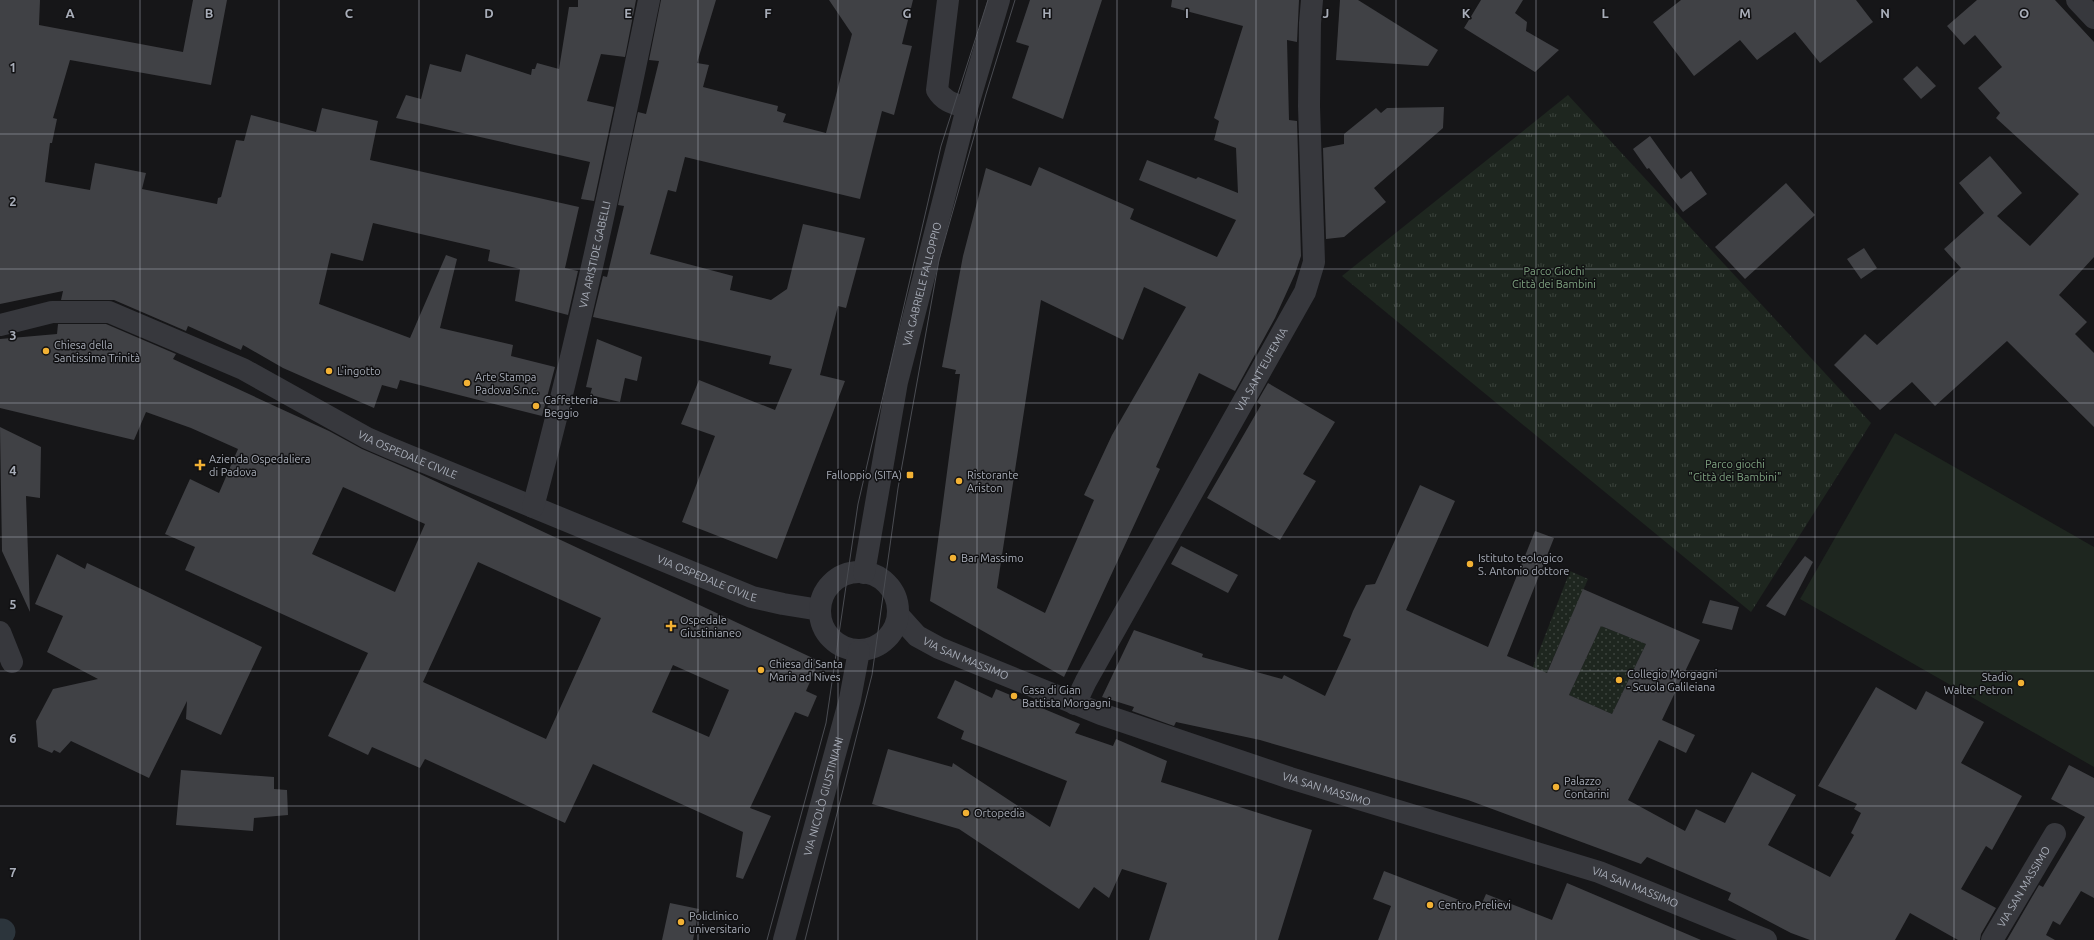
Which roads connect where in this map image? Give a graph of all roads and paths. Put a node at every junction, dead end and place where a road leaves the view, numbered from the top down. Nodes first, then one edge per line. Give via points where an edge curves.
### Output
1 (649, 0) edge
2 (948, 0) edge
3 (999, 0) edge
4 (1312, 0) edge
5 (2077, 0) edge
6 (2094, 18) edge
7 (968, 108) junction
8 (0, 325) edge
9 (533, 507) junction
10 (864, 573) junction
11 (820, 610) junction
12 (898, 615) junction
13 (0, 632) edge
14 (858, 651) junction
15 (12, 662) dead end
16 (1076, 704) junction
17 (2055, 834) dead end
18 (784, 940) edge
19 (1766, 940) edge
20 (1992, 940) edge

1 - 9 street, VIA ARISTIDE GABELLI via 601,230 554,432
2 - 7 street via 937,90 949,102
3 - 7 street, VIA GABRIELE FALLOPPIO
4 - 16 street, VIA SANT'EUFEMIA via 1310,106 1314,262 1305,292 1086,681
5 - 6 street
7 - 10 street, VIA GABRIELE FALLOPPIO via 897,382
8 - 9 street, VIA OSPEDALE CIVILE via 52,312 110,312 243,368 367,438
9 - 11 street, VIA OSPEDALE CIVILE via 752,597
10 - 11 street via 844,575 834,581 827,589
10 - 12 street via 878,577 887,584 898,604
11 - 14 street via 821,621 829,636 842,646
12 - 14 street via 890,637 870,649
12 - 16 street, VIA SAN MASSIMO via 917,636 939,648
13 - 15 street
14 - 18 street, VIA NICOLÒ GIUSTINIANI via 850,699
16 - 19 street, VIA SAN MASSIMO via 1290,778 1599,872
17 - 20 street, VIA SAN MASSIMO

